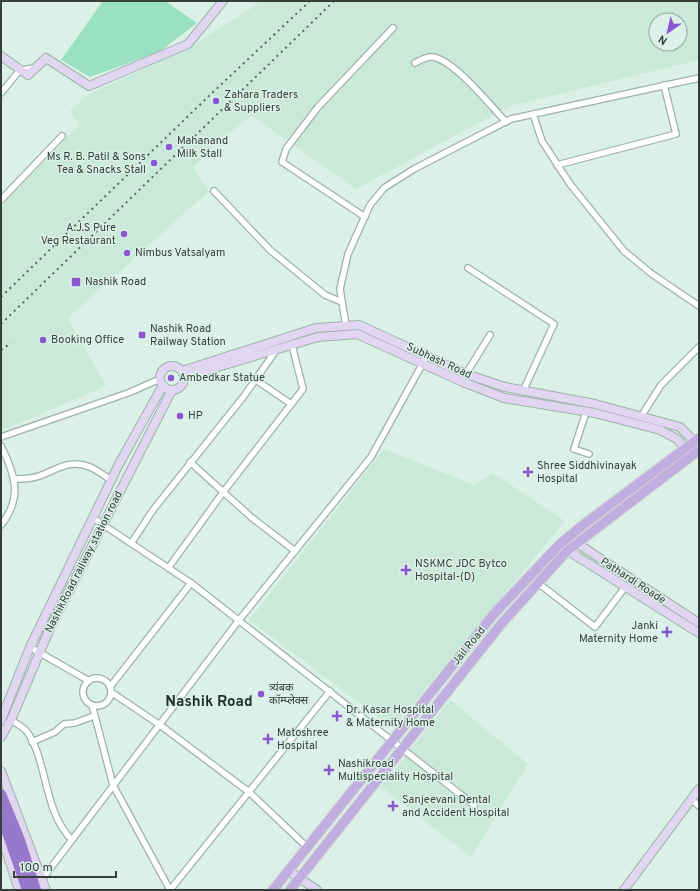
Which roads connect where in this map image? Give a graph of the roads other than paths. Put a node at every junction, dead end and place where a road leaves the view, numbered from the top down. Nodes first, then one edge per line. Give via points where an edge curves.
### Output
1 (223, 1) edge
2 (392, 28) dead end
3 (1, 56) edge
4 (415, 62) dead end
5 (20, 70) junction
6 (699, 78) edge
7 (664, 85) junction
8 (1, 93) edge
9 (533, 114) junction
10 (506, 122) junction
11 (62, 136) dead end
12 (557, 165) junction
13 (214, 191) dead end
14 (1, 200) edge
15 (365, 217) junction
16 (468, 268) dead end
17 (342, 302) junction
18 (699, 306) edge
19 (346, 326) junction
20 (490, 335) dead end
21 (292, 345) junction
22 (699, 347) edge
23 (277, 349) junction
24 (425, 359) junction
25 (183, 374) junction
26 (466, 374) junction
27 (256, 380) junction
28 (161, 382) junction
29 (172, 390) junction
30 (523, 391) junction
31 (291, 404) junction
32 (586, 412) junction
33 (642, 415) junction
34 (1, 437) edge
35 (697, 441) edge
36 (1, 446) edge
37 (685, 448) junction
38 (696, 453) edge
39 (589, 454) dead end
40 (190, 462) junction
41 (15, 479) junction
42 (111, 480) junction
43 (224, 491) junction
44 (93, 518) junction
45 (1, 525) edge
46 (103, 525) junction
47 (568, 538) junction
48 (132, 542) junction
49 (577, 543) junction
50 (559, 545) junction
51 (568, 550) junction
52 (295, 551) junction
53 (169, 567) junction
54 (191, 583) junction
55 (538, 583) junction
56 (626, 586) junction
57 (239, 620) junction
58 (699, 623) edge
59 (699, 633) edge
60 (30, 647) junction
61 (39, 652) junction
62 (89, 681) junction
63 (110, 689) junction
64 (330, 691) junction
65 (92, 704) junction
66 (94, 716) junction
67 (1, 720) edge
68 (11, 720) junction
69 (160, 725) junction
70 (1, 737) edge
71 (393, 740) junction
72 (32, 742) junction
73 (404, 748) junction
74 (1, 771) edge
75 (114, 785) junction
76 (699, 788) edge
77 (249, 792) junction
78 (1, 794) edge
79 (691, 799) junction
80 (474, 805) dead end
81 (699, 806) edge
82 (1, 815) edge
83 (2, 839) edge
84 (72, 840) junction
85 (309, 848) junction
86 (289, 871) junction
87 (43, 878) junction
88 (300, 878) junction
89 (20, 890) edge
90 (27, 890) edge
91 (36, 890) edge
92 (46, 890) edge
93 (170, 890) edge
94 (274, 890) edge
95 (290, 890) edge
96 (317, 890) edge
97 (624, 890) edge

1 - 5 main road via 188,44 88,86 46,58 28,75
2 - 15 street via 318,107 286,148 282,162
3 - 5 main road
4 - 10 street via 433,57 446,64 470,83
5 - 8 street
6 - 7 street
7 - 9 street
7 - 12 street via 676,134
9 - 10 street
9 - 12 street via 542,141
10 - 15 street via 414,169 384,188 370,205
11 - 14 street
12 - 18 street via 624,251
13 - 17 street via 270,250 325,296
15 - 17 street via 348,254 340,289
16 - 30 street via 554,324
17 - 19 street
19 - 24 main road, Subhash Road via 359,325
19 - 25 main road, Subhash Road via 316,328
20 - 26 street
21 - 23 main road, Subhash Road
21 - 24 main road, Subhash Road via 318,337 357,334
21 - 31 street via 303,389
22 - 33 street via 661,385
23 - 25 main road, Subhash Road
23 - 27 street
24 - 26 main road, Subhash Road
24 - 32 main road, Subhash Road via 463,382 504,398
24 - 52 street via 371,457
25 - 28 main road via 174,366 167,367 162,372
25 - 29 main road via 182,385
26 - 30 main road, Subhash Road
27 - 31 street
27 - 40 street
28 - 29 main road
28 - 34 street
28 - 42 main road
29 - 46 main road, NashikRoad railway station road
30 - 33 main road, Subhash Road
31 - 43 street
32 - 37 main road, Subhash Road via 660,430 676,439
32 - 39 street via 574,449
33 - 35 main road, Subhash Road via 680,427
35 - 37 main road, Jail Road
36 - 41 street
37 - 38 main road, Subhash Road
37 - 47 main road, Jail Road
38 - 49 main road, Jail Road
40 - 43 street
40 - 48 street
41 - 42 street via 42,475 70,463 90,467
41 - 45 street via 14,502
42 - 44 main road
43 - 52 street via 251,517
43 - 53 street
44 - 46 street
44 - 60 main road
46 - 48 street
46 - 61 main road, NashikRoad railway station road
47 - 49 main road, Pathardi Roade
47 - 50 main road, Jail Road
48 - 53 street
49 - 51 main road, Jail Road
49 - 58 main road, Pathardi Roade
50 - 51 main road
50 - 71 main road, Jail Road via 493,615
51 - 55 main road, Jail Road
51 - 56 main road
52 - 57 street
53 - 54 street
54 - 57 street
54 - 63 street
55 - 56 street via 595,627
55 - 73 main road, Jail Road via 502,623
56 - 59 main road
57 - 64 street
57 - 69 street
60 - 61 street
60 - 67 main road
61 - 62 street
61 - 68 main road, NashikRoad railway station road
62 - 63 street via 101,679
62 - 65 street via 84,688 84,696
63 - 65 street via 110,696 105,703 97,706
63 - 69 street
64 - 71 street
64 - 77 street
65 - 66 street
66 - 72 street via 64,724 54,732
66 - 75 street
68 - 70 main road, NashikRoad railway station road
68 - 72 street via 24,728
69 - 75 street
69 - 77 street
71 - 73 street
71 - 85 main road, Jail Road
72 - 84 street via 59,824
73 - 80 street
73 - 88 main road, Jail Road
74 - 87 main road
75 - 84 street
75 - 93 street
76 - 79 main road
77 - 85 street
77 - 93 street
78 - 91 highway via 20,840
79 - 81 street
79 - 97 main road
82 - 90 highway
83 - 89 main road
84 - 87 street
85 - 86 main road, Jail Road
86 - 88 main road
86 - 94 main road, Jail Road
87 - 92 main road
88 - 95 main road, Jail Road
88 - 96 main road

